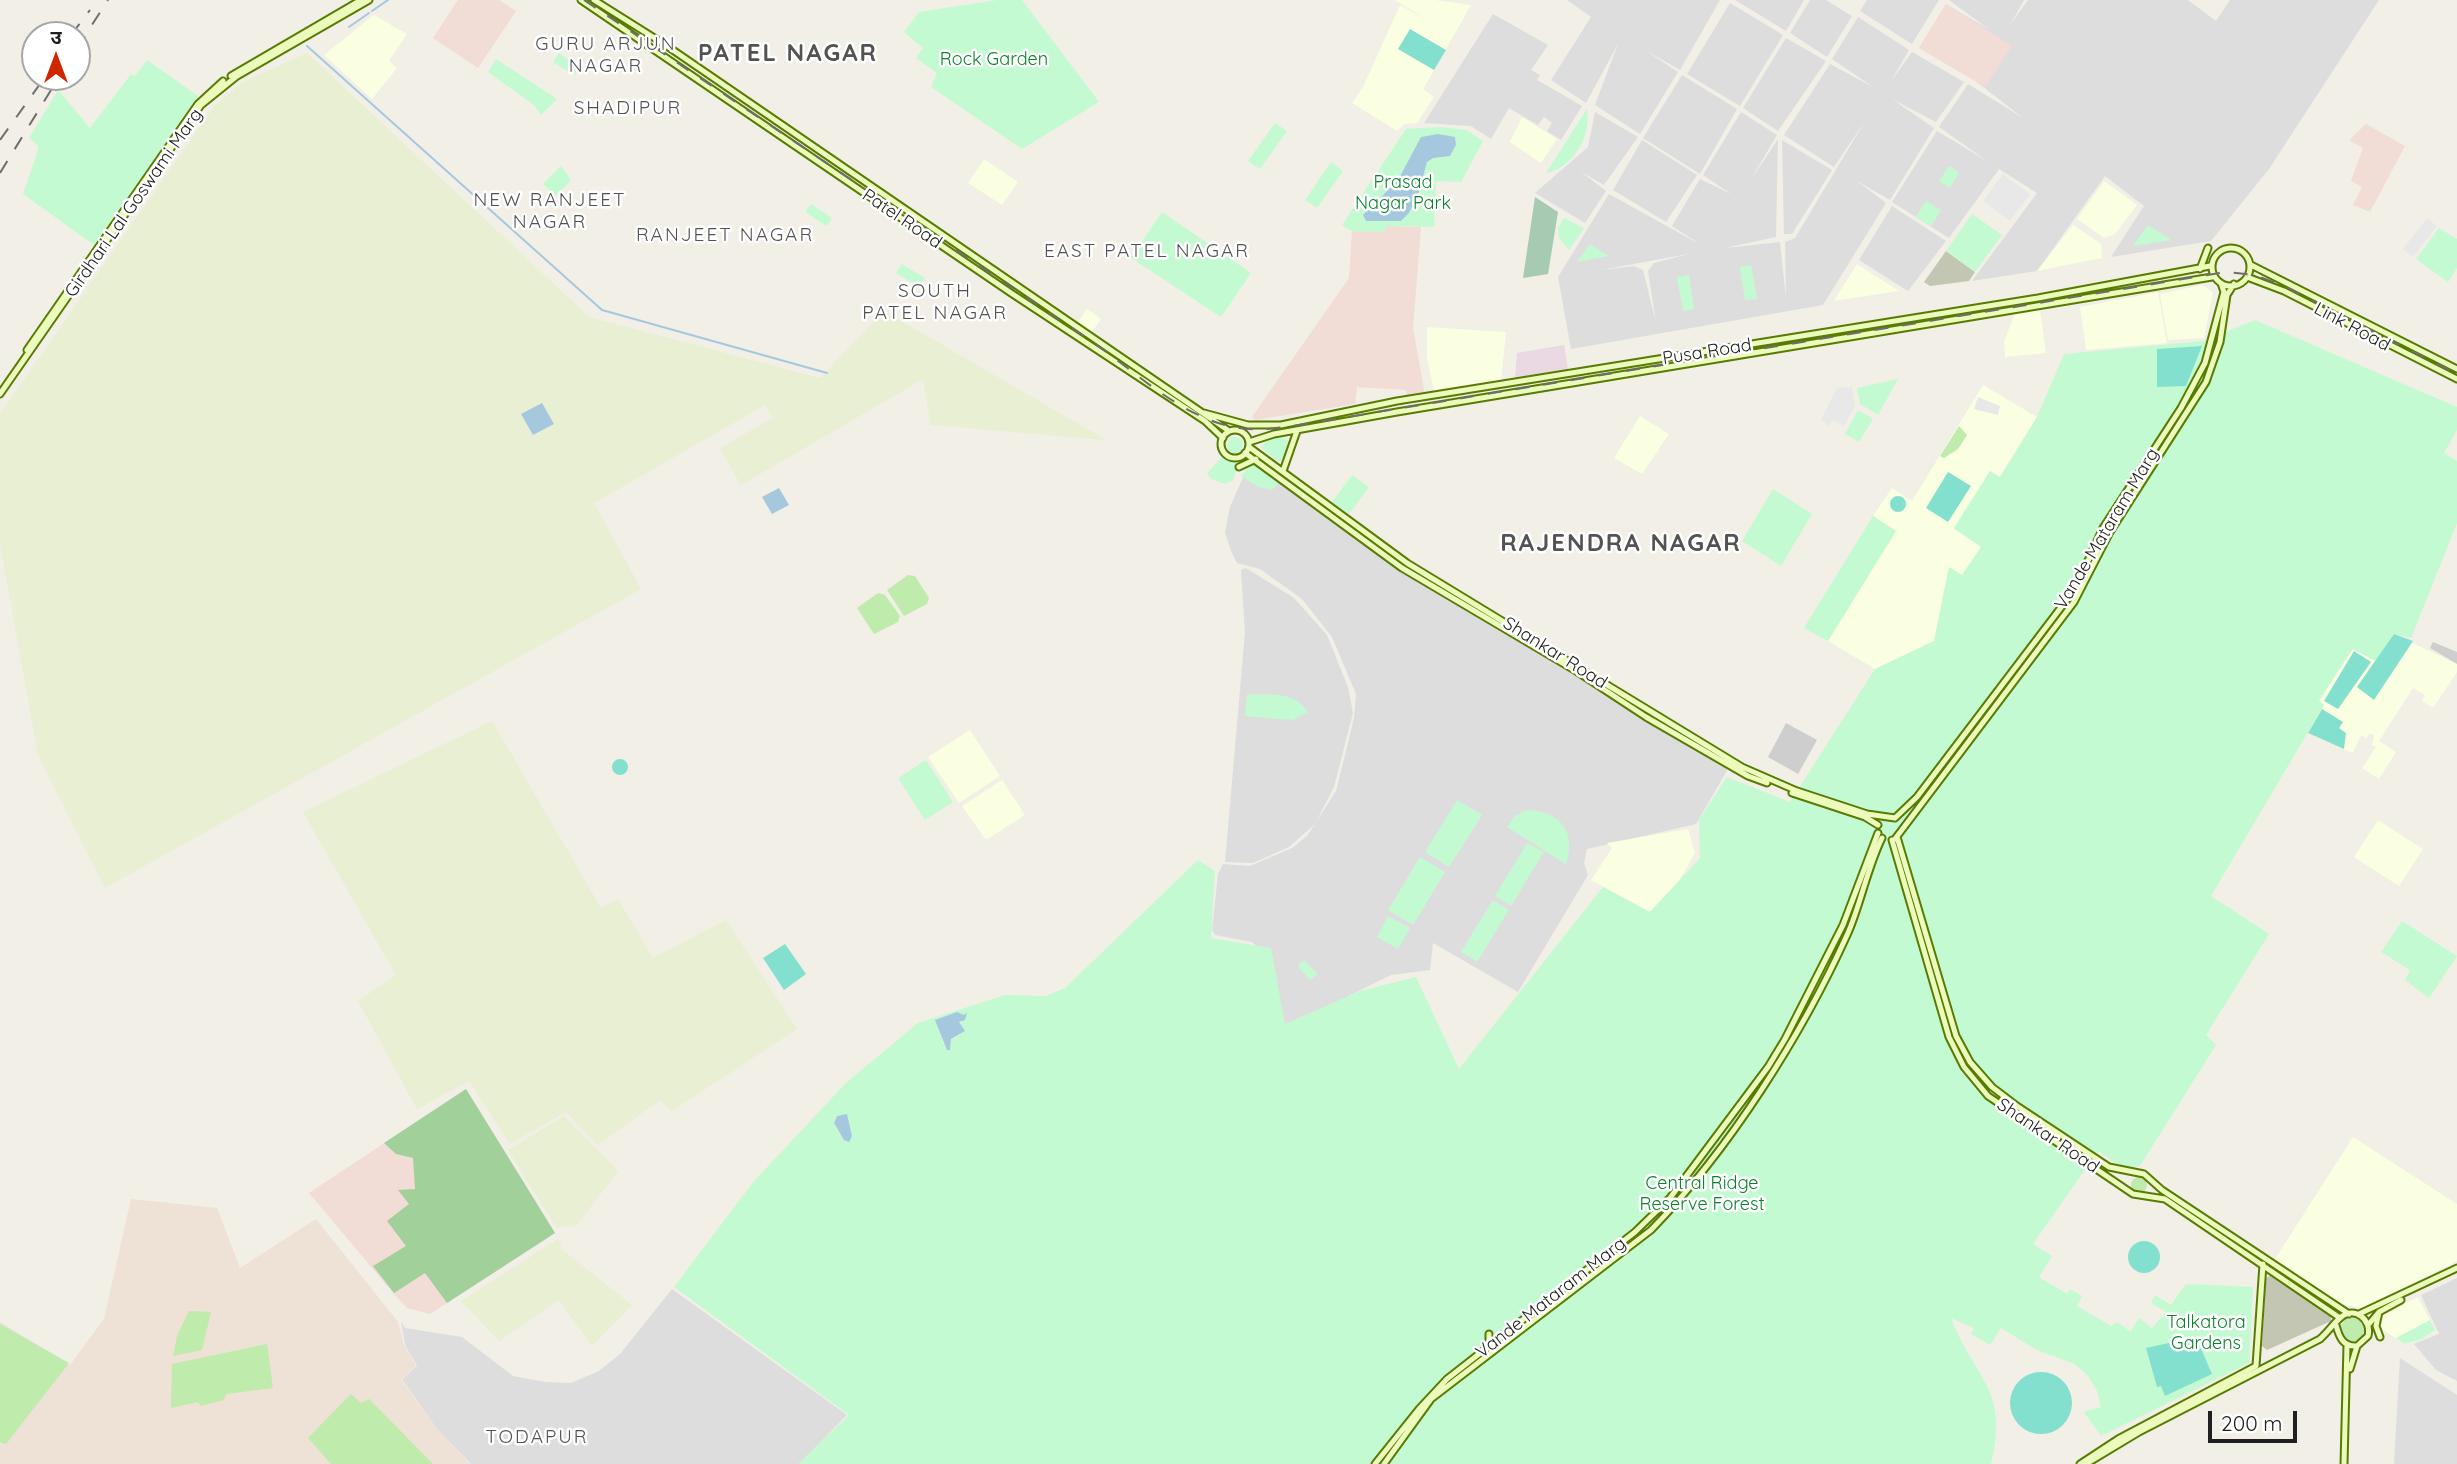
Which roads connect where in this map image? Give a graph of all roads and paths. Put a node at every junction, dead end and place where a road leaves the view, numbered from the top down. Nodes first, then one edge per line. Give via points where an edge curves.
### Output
1 (361, 0) edge
2 (369, 0) edge
3 (581, 0) edge
4 (594, 0) edge
5 (2208, 248) dead end
6 (2251, 265) junction
7 (2210, 266) junction
8 (2200, 269) junction
9 (2213, 277) junction
10 (2247, 277) junction
11 (2221, 282) junction
12 (2234, 284) junction
13 (1766, 351) junction
14 (1771, 359) dead end
15 (2457, 369) edge
16 (2457, 379) edge
17 (0, 388) edge
18 (0, 394) edge
19 (1204, 413) junction
20 (1297, 430) junction
21 (1230, 431) junction
22 (1283, 432) junction
23 (1223, 438) junction
24 (1294, 441) junction
25 (1248, 447) junction
26 (1256, 459) junction
27 (1239, 467) dead end
28 (1283, 471) junction
29 (1300, 488) junction
30 (2103, 528) junction
31 (2110, 532) junction
32 (2085, 574) junction
33 (1883, 818) junction
34 (1895, 818) junction
35 (1878, 825) junction
36 (1901, 827) junction
37 (1880, 836) junction
38 (1894, 839) junction
39 (2131, 1174) junction
40 (2150, 1180) junction
41 (2129, 1190) junction
42 (2149, 1195) junction
43 (2263, 1264) junction
44 (2457, 1270) edge
45 (2274, 1272) junction
46 (2262, 1277) junction
47 (2379, 1312) junction
48 (2349, 1314) junction
49 (2359, 1314) junction
50 (2340, 1318) junction
51 (2369, 1324) junction
52 (2336, 1325) junction
53 (1489, 1334) dead end
54 (2380, 1337) dead end
55 (2339, 1338) junction
56 (2320, 1339) junction
57 (2347, 1345) junction
58 (2357, 1346) junction
59 (1489, 1347) junction
60 (2257, 1354) junction
61 (2270, 1364) junction
62 (2348, 1375) junction
63 (1376, 1464) edge
64 (1384, 1464) edge
65 (2080, 1464) edge
66 (2086, 1464) edge
67 (2344, 1464) edge

1 - 17 main road, Girdhari Lal Goswami Marg via 246,65 208,92
2 - 18 main road, Girdhari Lal Goswami Marg via 237,76 206,100
3 - 23 main road, Patel Road via 1205,421
4 - 19 main road, Patel Road
5 - 8 main road
6 - 7 main road via 2246,254 2231,250 2217,255
6 - 10 main road
6 - 15 main road, Link Road
7 - 8 main road, Pusa Road
7 - 9 main road
8 - 19 main road, Pusa Road via 1397,401 1281,425 1248,425
9 - 11 main road
9 - 13 main road, Pusa Road
10 - 12 main road
10 - 16 main road, Link Road via 2284,290
11 - 12 main road
11 - 30 main road, Vande Mataram Marg via 2224,292 2205,363
12 - 31 main road, Vande Mataram Marg via 2227,295 2220,342 2206,382
13 - 14 main road
13 - 20 main road, Pusa Road
19 - 21 main road, Patel Road
20 - 22 main road, Pusa Road
20 - 24 main road
21 - 23 main road
21 - 25 main road via 1241,431
22 - 24 main road
22 - 25 main road, Pusa Road
23 - 25 main road via 1222,449 1228,456 1238,457
24 - 28 main road
25 - 26 main road, Shankar Road
25 - 28 main road, Shankar Road
26 - 27 main road
26 - 29 main road, Shankar Road
28 - 29 main road, Shankar Road
29 - 33 main road, Shankar Road via 1407,563 1741,767 1772,782
29 - 35 main road, Shankar Road via 1402,568 1646,717 1748,776
30 - 31 main road
30 - 32 main road, Vande Mataram Marg
31 - 32 main road, Vande Mataram Marg
32 - 34 main road, Vande Mataram Marg via 1917,797
32 - 36 main road, Vande Mataram Marg via 2046,641
33 - 34 main road
33 - 35 main road
34 - 36 main road
35 - 37 main road
36 - 38 main road
37 - 38 main road
37 - 59 main road, Vande Mataram Marg via 1843,925 1792,1027 1689,1175 1635,1231
37 - 64 main road, Vande Mataram Marg via 1848,933 1784,1054 1679,1202 1651,1230 1431,1399
38 - 39 main road, Shankar Road via 1944,1004 1970,1062 2017,1106 2109,1167
38 - 41 main road, Shankar Road via 1937,1005 1964,1067 1988,1096
39 - 40 main road via 2140,1173
39 - 41 main road
40 - 42 main road
40 - 48 main road
41 - 42 main road via 2139,1197
42 - 43 main road via 2165,1199
43 - 45 main road
43 - 46 main road
44 - 47 main road
44 - 49 main road
45 - 46 main road
45 - 50 main road
46 - 60 main road
47 - 51 main road
47 - 54 main road via 2376,1326
48 - 49 main road
48 - 50 main road
49 - 51 main road
50 - 52 main road
51 - 58 main road via 2368,1336
52 - 55 main road
52 - 56 main road
53 - 59 main road
55 - 56 main road
55 - 57 main road
56 - 61 main road
57 - 58 main road
57 - 62 main road
58 - 62 main road
59 - 63 main road, Vande Mataram Marg via 1447,1379
60 - 61 main road
60 - 65 main road via 2253,1369 2118,1438
61 - 66 main road
62 - 67 main road

